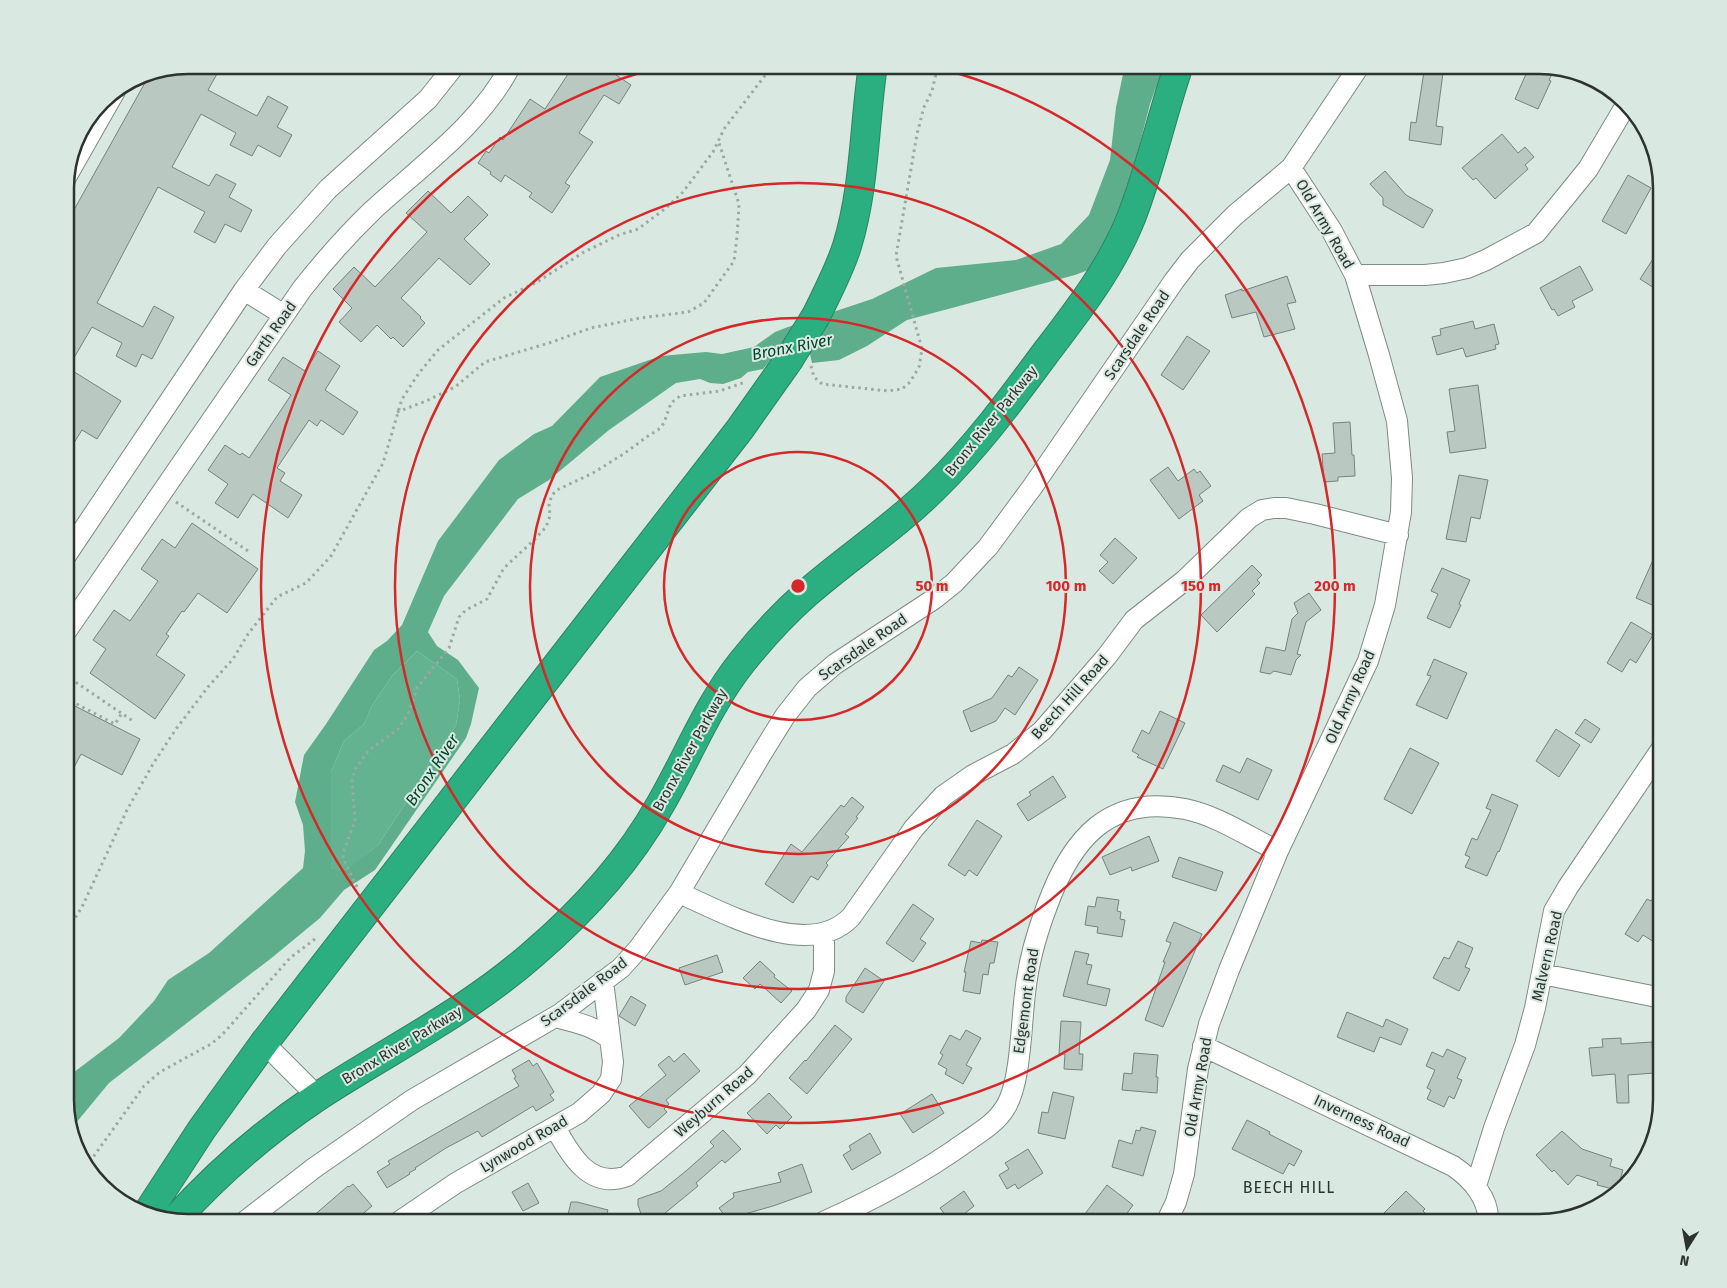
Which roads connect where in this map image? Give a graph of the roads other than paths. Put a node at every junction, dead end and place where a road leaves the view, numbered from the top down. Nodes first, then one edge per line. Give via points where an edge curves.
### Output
1 (448, 74) edge
2 (506, 74) edge
3 (872, 74) edge
4 (1176, 74) edge
5 (1354, 74) edge
6 (104, 110) edge
7 (1623, 110) edge
8 (79, 154) edge
9 (1291, 168) junction
10 (1355, 275) junction
11 (244, 290) junction
12 (284, 315) junction
13 (1398, 535) junction
14 (74, 544) edge
15 (74, 620) edge
16 (1653, 761) edge
17 (1278, 851) junction
18 (679, 893) junction
19 (824, 933) junction
20 (1542, 974) junction
21 (603, 981) junction
22 (1653, 996) edge
23 (555, 1017) junction
24 (610, 1039) junction
25 (264, 1043) junction
26 (1203, 1046) junction
27 (318, 1097) junction
28 (555, 1127) junction
29 (1476, 1186) junction
30 (151, 1208) edge
31 (181, 1214) edge
32 (255, 1214) edge
33 (413, 1214) edge
34 (842, 1214) edge
35 (1170, 1214) edge
36 (1488, 1214) edge

1 - 11 street via 428,100 307,211
2 - 12 street, Garth Road via 477,115 337,246
3 - 25 highway, bridge via 857,200 849,237 816,316 788,361 740,429
4 - 27 highway, Bronx River Parkway via 1134,211 1114,254 1018,392 976,443 926,496 805,594 761,639 738,667 704,720 667,794 642,834 578,912 532,956 479,998
5 - 9 street, Scarsdale Road
6 - 8 street
7 - 10 street via 1588,169 1536,233 1486,260 1459,270 1426,275
9 - 10 street, Old Army Road via 1332,231
9 - 18 street, Scarsdale Road via 1234,215 1190,260 1010,519 972,566 934,599 835,664 807,688 785,716
10 - 13 street, Old Army Road via 1396,422 1402,478
11 - 12 street
11 - 14 street
12 - 15 street, Garth Road
13 - 17 street, Old Army Road via 1385,606 1368,661
13 - 19 street, Beech Hill Road via 1286,508 1262,510 1249,518 1185,580 1134,620 1042,731 1013,754 943,796 914,828 851,917
16 - 20 street, Malvern Road via 1554,911
17 - 26 street, Old Army Road via 1229,970
17 - 34 street, Edgemont Road via 1187,809 1141,807 1126,810 1101,823 1072,854 1043,917 1028,969 1014,1087 1006,1107 991,1124 927,1169
18 - 19 street, Beech Hill Road via 781,934
18 - 21 street, Scarsdale Road via 639,948 621,968
19 - 28 street, Weyburn Road via 824,971 819,990 806,1010 748,1075 627,1176 613,1180 592,1174 572,1155
20 - 22 street
20 - 29 street, Malvern Road via 1525,1045
21 - 23 street, Scarsdale Road
21 - 24 street, Lynwood Road
23 - 24 street via 588,1026
23 - 32 street, Scarsdale Road via 412,1100
24 - 28 street, Lynwood Road via 613,1062 607,1086 587,1107
25 - 27 street
25 - 30 highway via 206,1122
26 - 29 street, Inverness Road via 1441,1159 1461,1171
26 - 35 street, Old Army Road via 1187,1157
27 - 31 highway, Bronx River Parkway via 235,1161
28 - 33 street, Lynwood Road via 456,1183
29 - 36 street, Inverness Road

